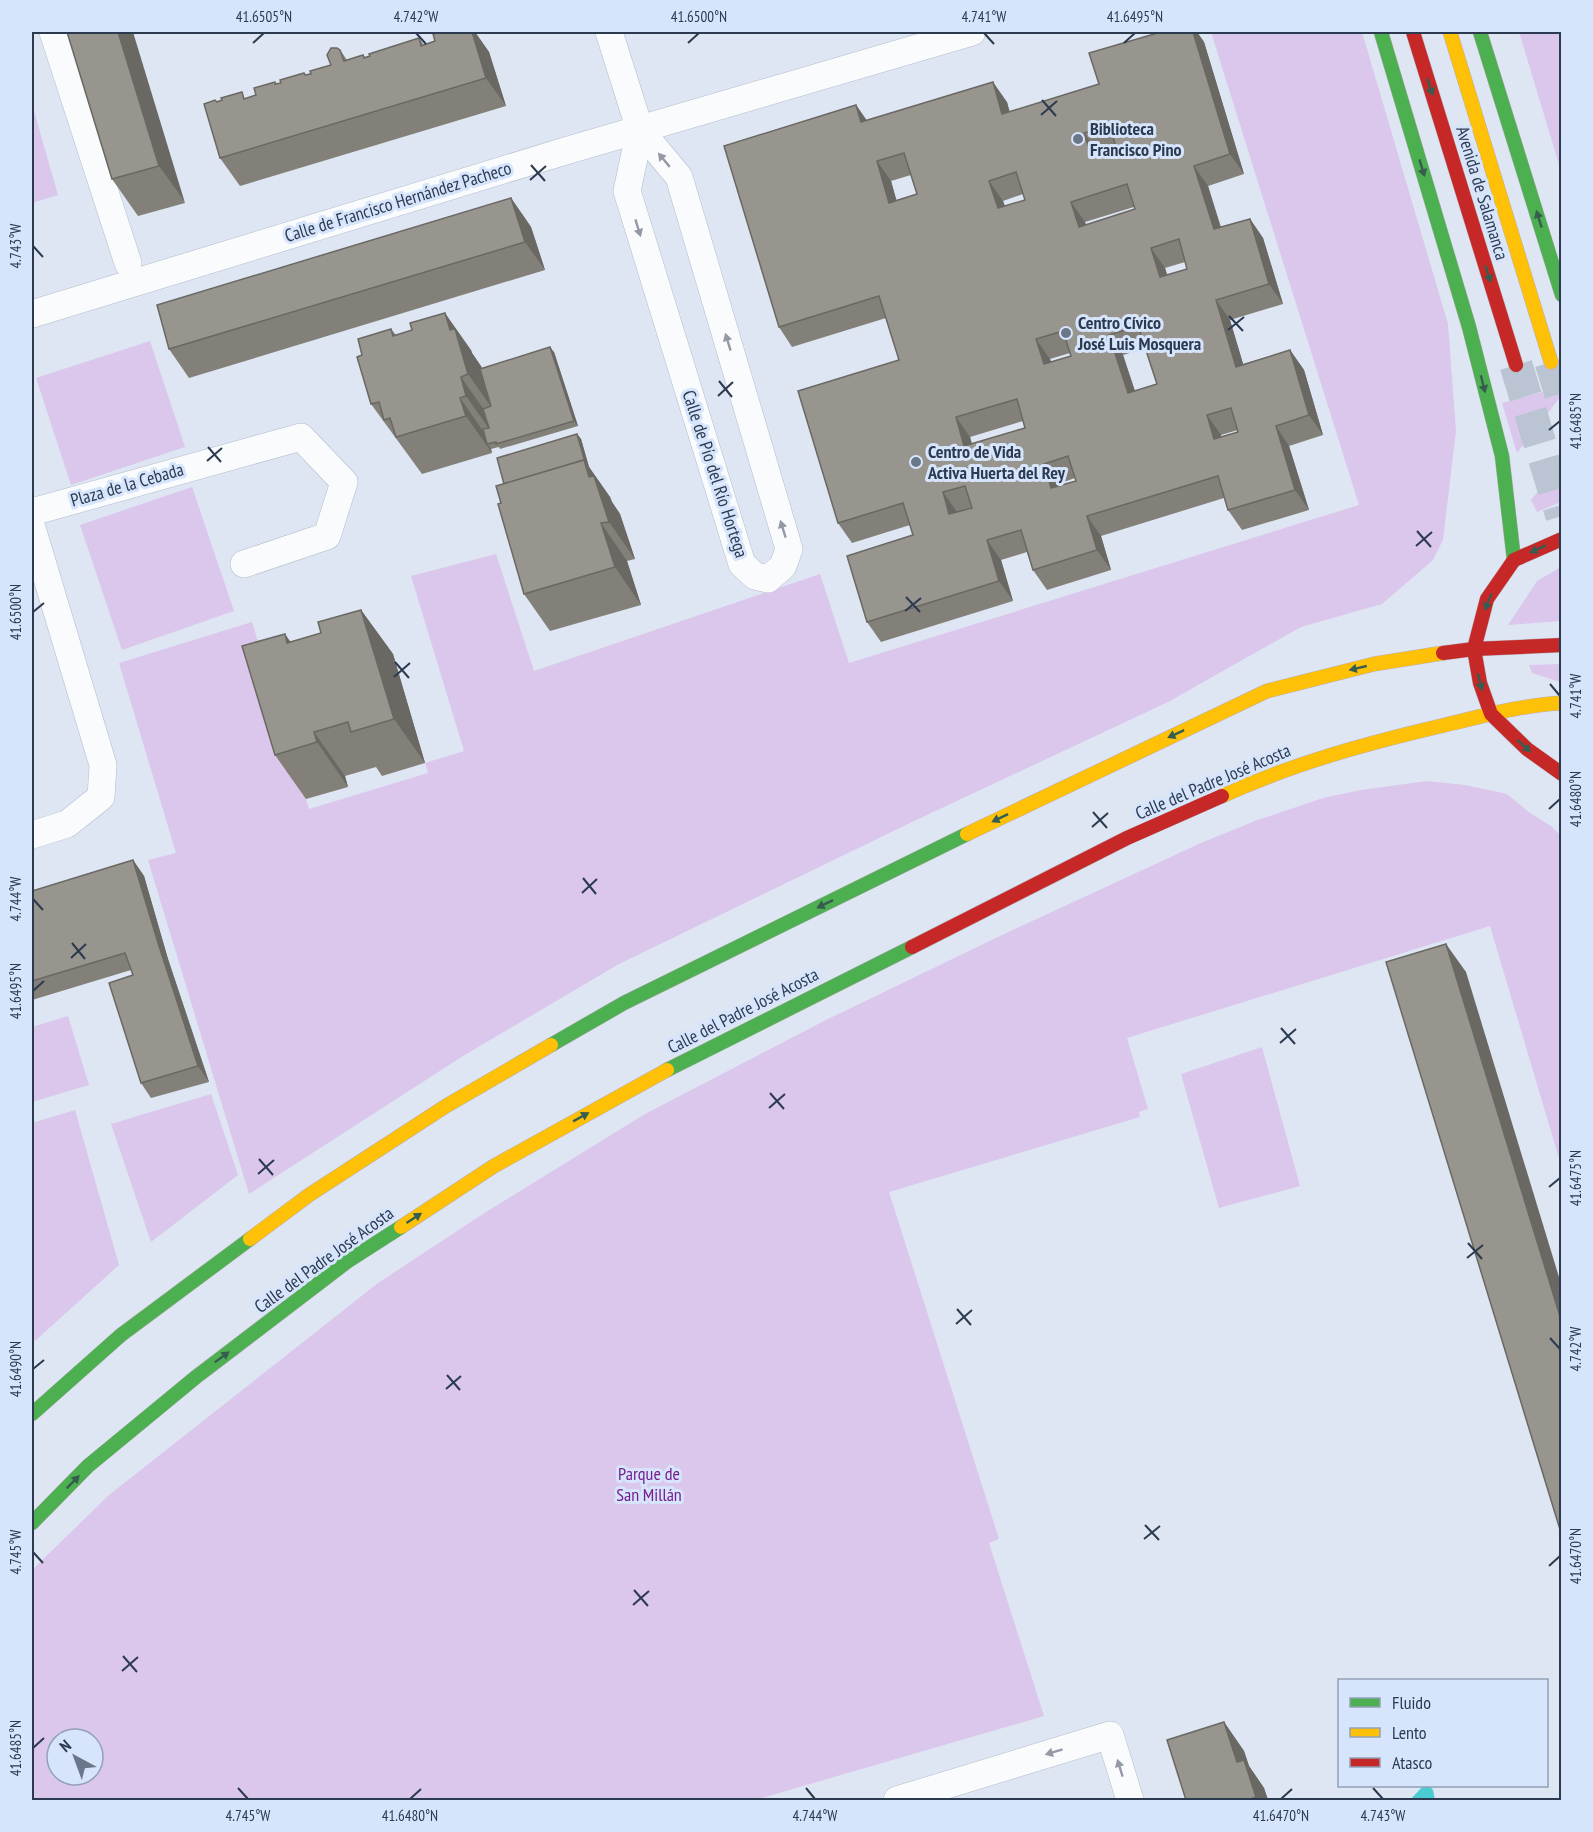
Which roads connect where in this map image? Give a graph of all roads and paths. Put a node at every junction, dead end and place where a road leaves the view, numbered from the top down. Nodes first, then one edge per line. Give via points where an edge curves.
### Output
1 (53, 32) edge
2 (609, 32) edge
3 (972, 32) edge
4 (1381, 32) edge
5 (1413, 32) edge
6 (1450, 32) edge
7 (1480, 32) edge
8 (640, 130) junction
9 (128, 263) dead end
10 (1562, 295) edge
11 (32, 314) edge
12 (1551, 362) tunnel mouth
13 (1516, 365) tunnel mouth
14 (32, 512) edge
15 (32, 528) edge
16 (1562, 539) edge
17 (1514, 560) junction
18 (244, 564) dead end
19 (1562, 645) edge
20 (1474, 649) junction
21 (1562, 703) edge
22 (1491, 714) junction
23 (1562, 774) edge
24 (32, 835) edge
25 (32, 1414) edge
26 (32, 1523) edge
27 (897, 1800) edge
28 (1130, 1800) edge

1 - 9 street
2 - 8 street, Calle de Pío del Río Hortega
3 - 8 street, Calle de Francisco Hernández Pacheco
4 -> 17 highway via 1469,327 1502,456
5 -> 13 highway, Avenida de Salamanca
6 - 12 highway, Avenida de Salamanca
10 -> 7 highway
8 -> 8 street, Calle de Pío del Río Hortega via 627,191 742,564 755,576 768,579 783,566 789,549 679,177
8 - 11 street, Calle de Francisco Hernández Pacheco
14 - 18 street, Plaza de la Cebada via 301,437 344,482 327,536
15 - 24 street via 103,765 102,797 67,824
16 -> 17 highway
17 -> 20 highway via 1487,599
19 - 20 highway
20 -> 22 highway
20 -> 25 highway via 1374,664 1267,691 624,1003 446,1106 309,1195 121,1335
21 - 22 highway, Calle del Padre José Acosta
22 -> 23 highway via 1527,749
26 -> 22 highway, Calle del Padre José Acosta via 97,1459 196,1377 348,1261 494,1166 640,1084 1127,838 1256,780 1375,741
28 -> 27 street via 1110,1735

